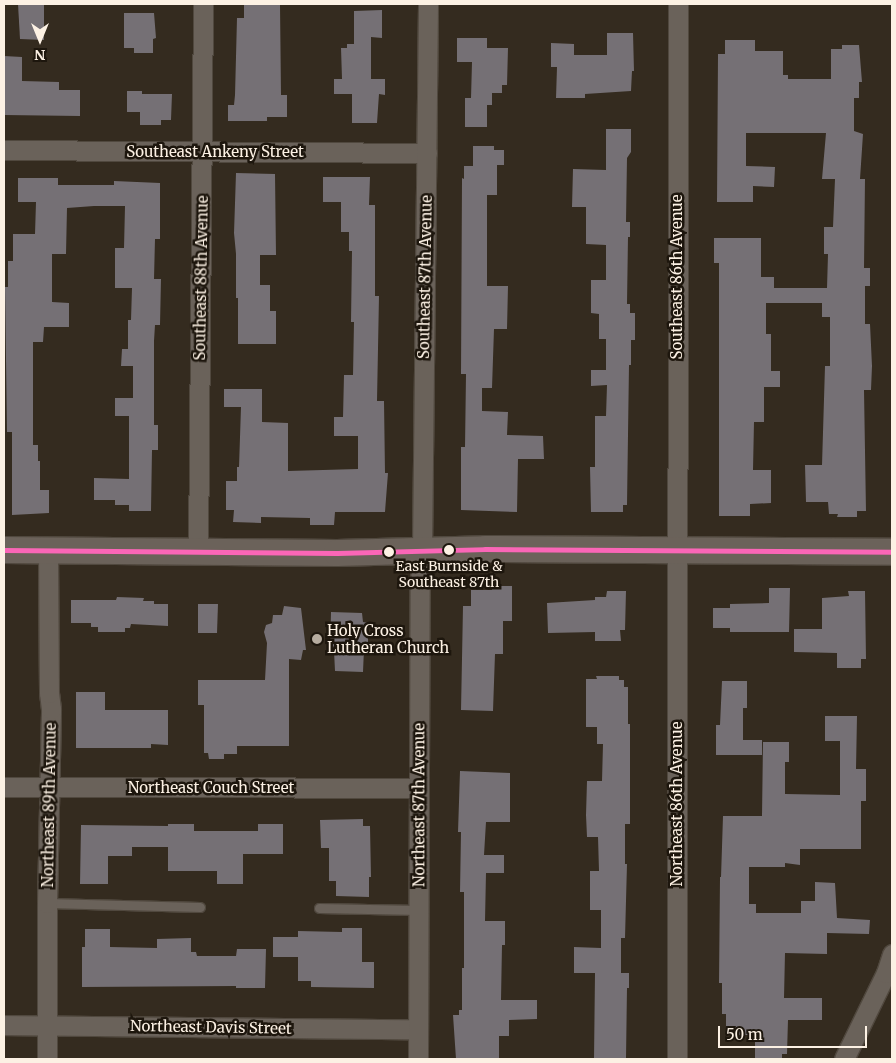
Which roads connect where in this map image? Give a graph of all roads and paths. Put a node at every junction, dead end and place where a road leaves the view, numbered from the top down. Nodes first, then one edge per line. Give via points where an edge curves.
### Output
1 (204, 4) edge
2 (428, 4) edge
3 (678, 4) edge
4 (4, 150) edge
5 (203, 152) junction
6 (427, 153) junction
7 (4, 550) edge
8 (48, 550) junction
9 (422, 550) junction
10 (676, 550) junction
11 (198, 552) junction
12 (892, 552) edge
13 (4, 787) edge
14 (50, 787) junction
15 (419, 788) junction
16 (47, 903) junction
17 (200, 907) dead end
18 (319, 908) dead end
19 (418, 910) junction
20 (892, 954) edge
21 (4, 1025) edge
22 (48, 1025) junction
23 (418, 1029) junction
24 (47, 1059) edge
25 (418, 1059) edge
26 (677, 1059) edge
27 (844, 1059) edge

1 - 5 street, Southeast 88th Avenue
2 - 6 street, Southeast 87th Avenue
3 - 10 street, Southeast 86th Avenue
4 - 5 street, Southeast Ankeny Street
5 - 6 street, Southeast Ankeny Street
5 - 11 street, Southeast 88th Avenue
6 - 9 street, Southeast 87th Avenue
7 - 8 street
8 - 11 street
8 - 14 street, Northeast 89th Avenue
9 - 10 street
9 - 11 street
9 - 15 street, Northeast 87th Avenue
10 - 12 street
10 - 26 street, Northeast 86th Avenue
13 - 14 street, Northeast Couch Street
14 - 15 street, Northeast Couch Street
14 - 16 street, Northeast 89th Avenue
15 - 19 street, Northeast 87th Avenue
16 - 17 lane
16 - 22 street, Northeast 89th Avenue
18 - 19 lane
19 - 23 street, Northeast 87th Avenue
20 - 27 street
21 - 22 street, Northeast Davis Street
22 - 23 street, Northeast Davis Street
22 - 24 street, Northeast 89th Avenue
23 - 25 street, Northeast 87th Avenue

